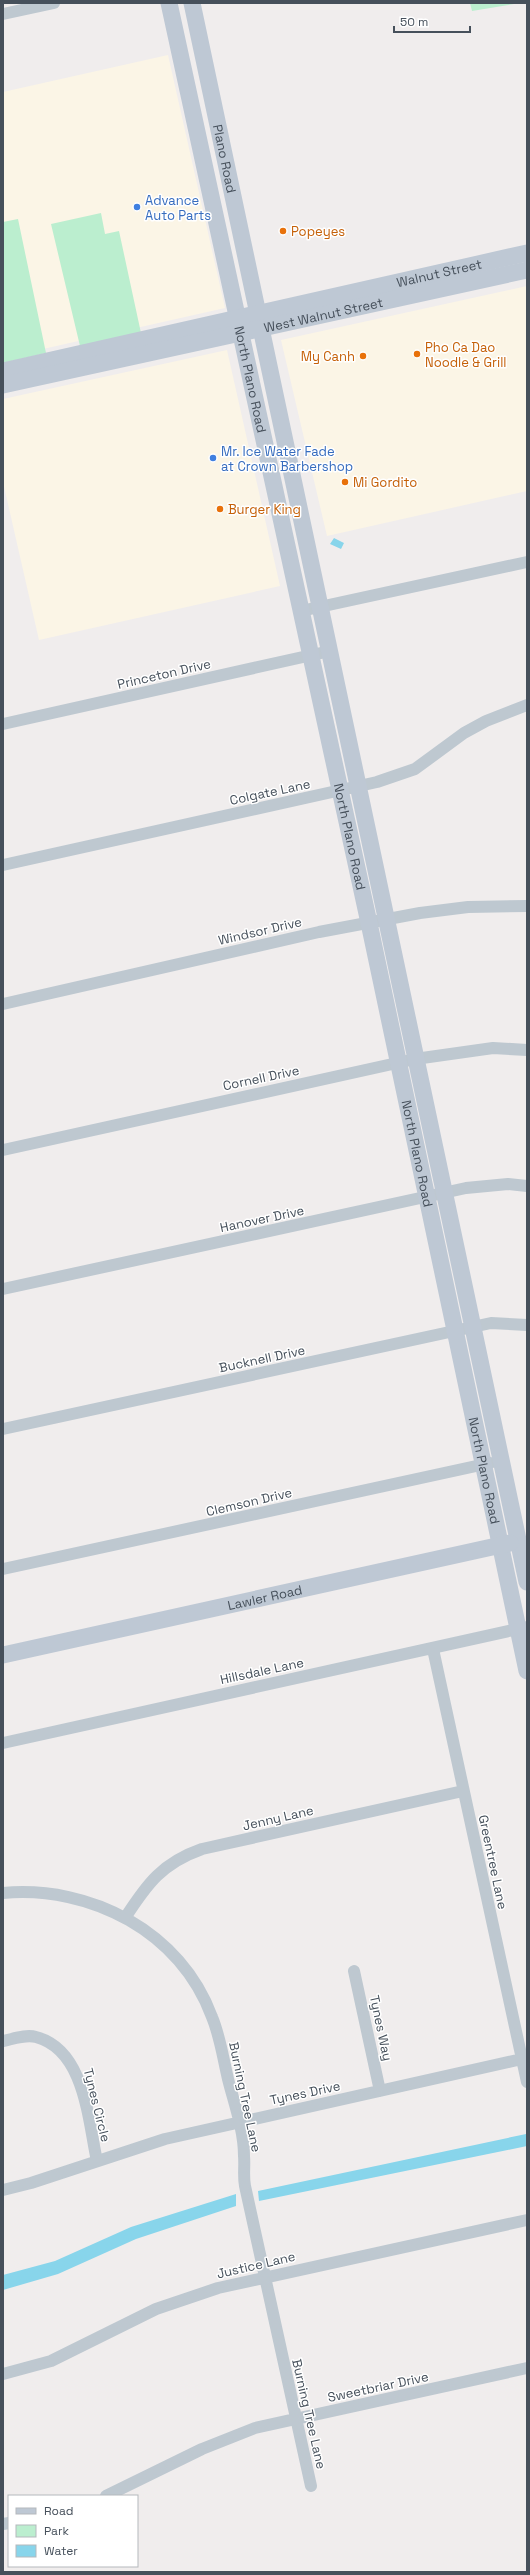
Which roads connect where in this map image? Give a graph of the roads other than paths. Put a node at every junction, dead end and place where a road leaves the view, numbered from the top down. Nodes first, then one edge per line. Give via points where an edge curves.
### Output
1 (54, 3) edge
2 (169, 3) edge
3 (192, 3) edge
4 (3, 14) edge
5 (527, 253) edge
6 (527, 270) edge
7 (259, 320) junction
8 (240, 325) junction
9 (3, 371) edge
10 (3, 385) edge
11 (288, 452) junction
12 (271, 474) junction
13 (304, 527) junction
14 (527, 562) edge
15 (321, 607) junction
16 (301, 611) junction
17 (330, 651) junction
18 (311, 656) junction
19 (527, 705) edge
20 (3, 724) edge
21 (358, 787) junction
22 (340, 790) junction
23 (3, 865) edge
24 (527, 906) edge
25 (377, 922) junction
26 (3, 1004) edge
27 (527, 1050) edge
28 (415, 1059) junction
29 (398, 1062) junction
30 (3, 1150) edge
31 (527, 1186) edge
32 (444, 1192) junction
33 (426, 1197) junction
34 (3, 1289) edge
35 (527, 1325) edge
36 (474, 1327) junction
37 (454, 1331) junction
38 (3, 1429) edge
39 (501, 1460) junction
40 (482, 1464) junction
41 (522, 1540) edge
42 (500, 1545) junction
43 (3, 1569) edge
44 (527, 1582) edge
45 (522, 1628) edge
46 (433, 1649) junction
47 (3, 1655) edge
48 (527, 1671) edge
49 (3, 1743) edge
50 (464, 1791) junction
51 (3, 1893) edge
52 (125, 1918) junction
53 (354, 1970) dead end
54 (3, 2041) edge
55 (522, 2059) junction
56 (527, 2082) edge
57 (380, 2091) junction
58 (238, 2122) junction
59 (97, 2161) junction
60 (3, 2190) edge
61 (527, 2220) edge
62 (264, 2277) junction
63 (527, 2368) edge
64 (3, 2374) edge
65 (296, 2419) junction
66 (310, 2486) dead end
67 (108, 2495) edge

1 - 4 street
2 - 8 main road, North Plano Road
3 - 7 main road, Plano Road
5 - 7 main road, Walnut Street
6 - 7 main road, West Walnut Street
7 - 8 main road, West Walnut Street
7 - 11 main road, North Plano Road
8 - 9 main road, West Walnut Street
8 - 10 main road, West Walnut Street
8 - 12 main road, North Plano Road
11 - 12 main road via 281,465
11 - 13 main road, North Plano Road
12 - 13 main road via 283,480
12 - 16 main road, North Plano Road
13 - 15 main road, North Plano Road
14 - 15 street
15 - 16 street
15 - 17 main road, North Plano Road
16 - 18 main road, North Plano Road
17 - 18 street, Princeton Drive
17 - 21 main road, North Plano Road
18 - 20 street, Princeton Drive
18 - 22 main road, North Plano Road
19 - 21 street, Colgate Lane via 486,721 464,733 414,769
21 - 22 street, Colgate Lane
21 - 25 main road, North Plano Road
22 - 23 street, Colgate Lane
22 - 25 main road, North Plano Road
24 - 25 street, Windsor Drive via 468,907
25 - 26 street, Windsor Drive
25 - 28 main road, North Plano Road
25 - 29 main road, North Plano Road
27 - 28 street, Cornell Drive via 493,1048
28 - 29 street, Cornell Drive
28 - 32 main road, North Plano Road
29 - 30 street, Cornell Drive
29 - 33 main road, North Plano Road
31 - 32 street, Hanover Drive via 508,1184
32 - 33 street, Hanover Drive
32 - 36 main road, North Plano Road
33 - 34 street, Hanover Drive
33 - 37 main road, North Plano Road
35 - 36 street, Bucknell Drive via 491,1323
36 - 37 street, Bucknell Drive
36 - 39 main road, North Plano Road
37 - 38 street, Bucknell Drive
37 - 40 main road, North Plano Road
39 - 40 street, Clemson Drive
39 - 41 main road, North Plano Road
40 - 42 main road, North Plano Road
40 - 43 street, Clemson Drive
41 - 42 main road, Lawler Road
41 - 44 main road, North Plano Road
42 - 45 main road, North Plano Road
42 - 47 main road, Lawler Road
45 - 46 street, Hillsdale Lane
45 - 48 main road, North Plano Road
46 - 49 street, Hillsdale Lane
46 - 50 street, Greentree Lane
50 - 52 street, Jenny Lane via 202,1849 181,1856 146,1885
50 - 55 street, Greentree Lane
51 - 52 street, Burning Tree Lane via 34,1892 75,1898 105,1906
52 - 58 street, Burning Tree Lane via 170,1950 201,1992 212,2017
53 - 57 street, Tynes Way
54 - 59 street, Tynes Circle via 35,2036 64,2054 73,2065
55 - 56 street, Greentree Lane
55 - 57 street, Tynes Drive
57 - 58 street, Tynes Drive
58 - 59 street, Tynes Drive via 165,2139
58 - 62 street, Burning Tree Lane via 244,2155 245,2186
59 - 60 street, Tynes Drive
61 - 62 street, Justice Lane
62 - 64 street, Justice Lane via 218,2288 156,2309 73,2352
62 - 65 street, Burning Tree Lane
63 - 65 street, Sweetbriar Drive
65 - 66 street, Burning Tree Lane
65 - 67 street, Sweetbriar Drive via 255,2428 202,2449

